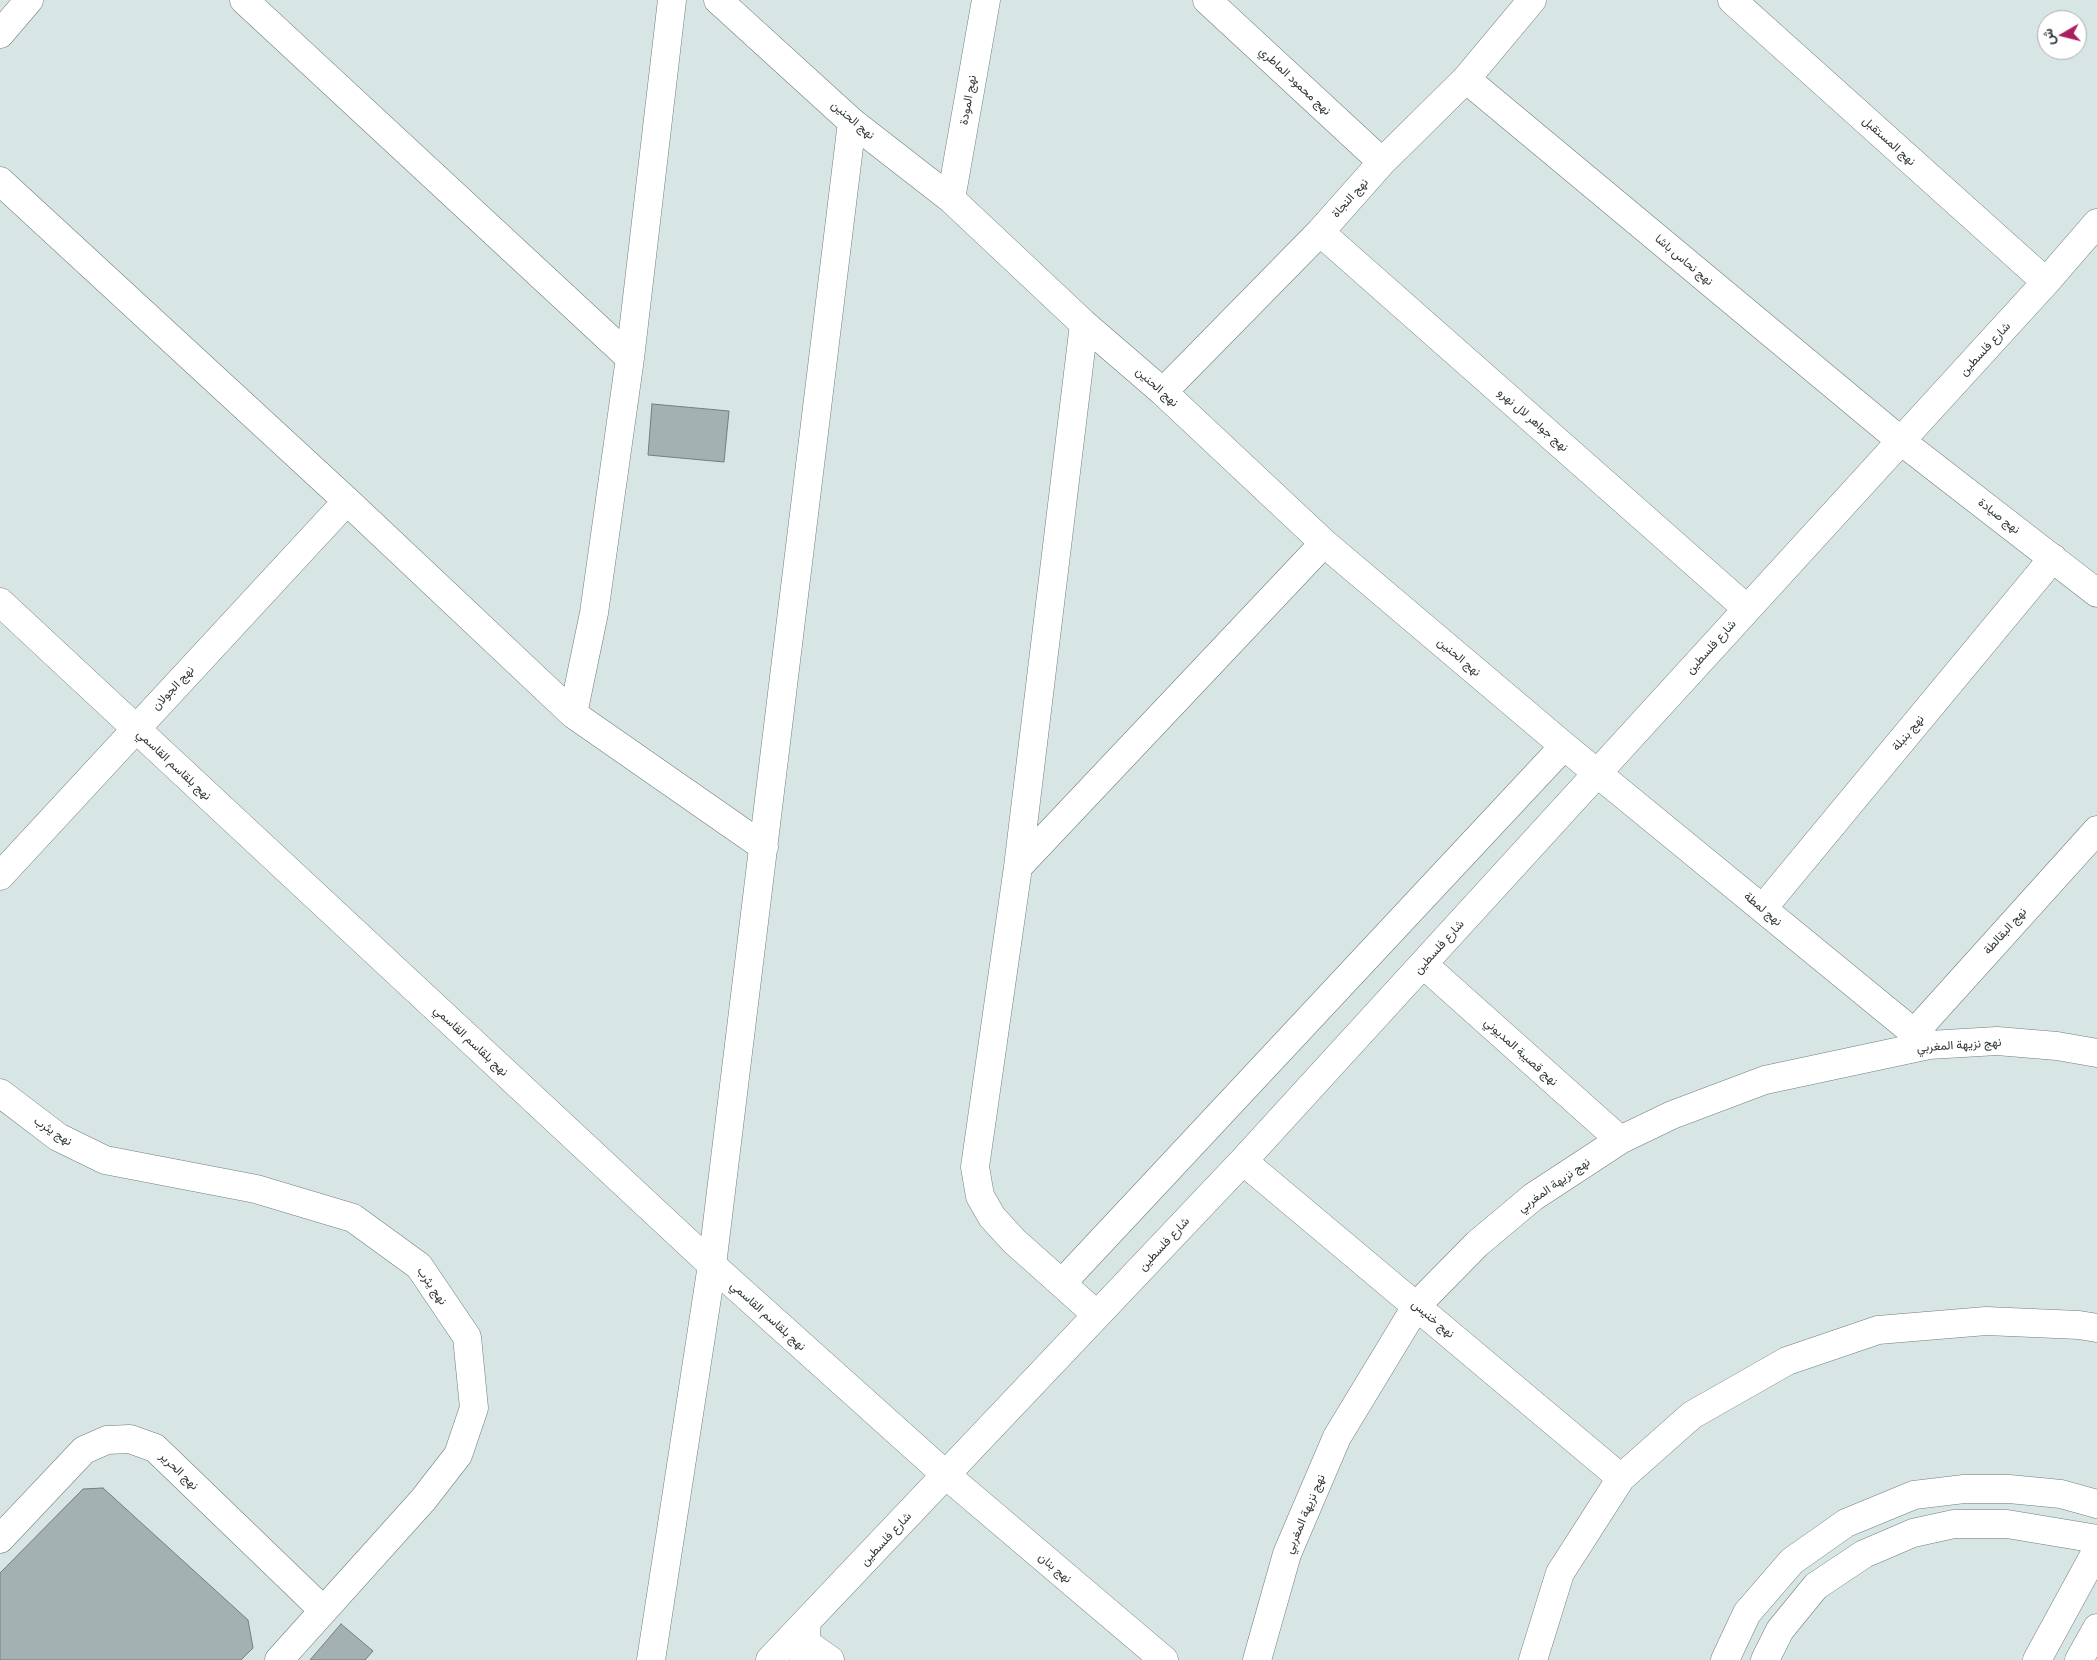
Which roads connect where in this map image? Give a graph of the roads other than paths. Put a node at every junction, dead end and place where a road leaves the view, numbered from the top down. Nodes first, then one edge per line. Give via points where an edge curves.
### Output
1 (29, 0) edge
2 (244, 0) edge
3 (672, 0) edge
4 (718, 0) edge
5 (986, 0) edge
6 (1207, 0) edge
7 (1532, 0) edge
8 (1732, 0) edge
9 (0, 34) edge
10 (1466, 79) junction
11 (852, 122) junction
12 (1382, 162) junction
13 (0, 181) edge
14 (951, 200) junction
15 (2097, 223) edge
16 (1320, 232) junction
17 (2046, 282) junction
18 (1084, 324) junction
19 (630, 358) junction
20 (1163, 392) junction
21 (1901, 440) junction
22 (347, 501) junction
23 (1324, 543) junction
24 (2054, 558) junction
25 (2097, 593) edge
26 (0, 602) edge
27 (1746, 608) junction
28 (573, 714) junction
29 (135, 729) junction
30 (1564, 746) junction
31 (1597, 773) junction
32 (2097, 830) edge
33 (764, 847) junction
34 (1018, 867) junction
35 (0, 876) edge
36 (1763, 908) junction
37 (1422, 964) junction
38 (1921, 1039) junction
39 (2097, 1053) edge
40 (0, 1093) edge
41 (1620, 1140) junction
42 (1243, 1161) junction
43 (712, 1265) junction
44 (1062, 1283) junction
45 (1417, 1305) junction
46 (1097, 1315) junction
47 (2097, 1328) edge
48 (946, 1475) junction
49 (1621, 1478) junction
50 (2097, 1504) edge
51 (0, 1539) edge
52 (2097, 1539) edge
53 (2097, 1550) edge
54 (323, 1610) junction
55 (2097, 1628) edge
56 (806, 1642) edge
57 (279, 1660) edge
58 (651, 1660) edge
59 (770, 1660) edge
60 (830, 1660) edge
61 (1164, 1660) edge
62 (1258, 1660) edge
63 (1533, 1660) edge
64 (1726, 1660) edge
65 (1765, 1660) edge
66 (2037, 1660) edge
67 (2079, 1660) edge

1 - 9 street
2 - 19 street
3 - 19 street
4 - 11 street, نهج الحنين
5 - 14 street, نهج المودة
6 - 12 street, نهج محمود الماطري
7 - 10 street, نهج النجاة
8 - 17 street, نهج المستقبل
10 - 12 street, نهج النجاة
10 - 21 street, نهج نحاس باشا
11 - 14 street, نهج الحنين
11 - 33 street
12 - 16 street, نهج النجاة
13 - 22 street
14 - 18 street, نهج الحنين
15 - 17 street, شارع فلسطين
16 - 20 street, نهج النجاة
16 - 27 street, نهج جواهر لال نهرو
17 - 21 street, شارع فلسطين
18 - 20 street, نهج الحنين
18 - 34 street
19 - 28 street via 594,613
20 - 23 street, نهج الحنين
21 - 24 street, نهج صيادة
21 - 27 street, شارع فلسطين
22 - 28 street
22 - 29 street, نهج الجولان
23 - 30 street, نهج الحنين
23 - 34 street
24 - 25 street, نهج صيادة
24 - 36 street, نهج بنبلة
26 - 29 street, نهج بلقاسم القاسمي
27 - 31 street, شارع فلسطين
28 - 33 street
29 - 35 street, نهج الجولان
29 - 43 street, نهج بلقاسم القاسمي
30 - 31 street, نهج الحنين
30 - 44 street
31 - 36 street, نهج لمطة
31 - 37 street, شارع فلسطين
32 - 38 street, نهج البقالطة
33 - 43 street
34 - 44 street via 976,1167 980,1196 992,1217
36 - 38 street, نهج لمطة
37 - 41 street, نهج قصيبة المديوني
37 - 42 street, شارع فلسطين
38 - 39 street, نهج نزيهة المغربي via 1997,1041
38 - 41 street, نهج نزيهة المغربي via 1765,1080 1672,1115
40 - 54 street, نهج يثرب via 58,1136 105,1160 256,1189 353,1218 419,1266 467,1337 474,1408 458,1455 423,1500
41 - 45 street, نهج نزيهة المغربي via 1533,1197 1477,1244
42 - 45 street, نهج خنيس
42 - 46 street, شارع فلسطين
43 - 48 street, نهج بلقاسم القاسمي
43 - 58 street
44 - 46 street
45 - 49 street, نهج خنيس
45 - 62 street, نهج نزيهة المغربي via 1337,1437 1287,1554
46 - 48 street, شارع فلسطين
47 - 49 street via 1986,1321 1878,1330 1787,1361 1692,1415
48 - 56 street, شارع فلسطين
48 - 61 street, نهج بنان
49 - 63 street via 1560,1573
50 - 64 street via 2061,1494 1964,1489 1914,1495 1846,1523 1792,1561 1747,1614
51 - 54 street, نهج الحرير via 84,1450 106,1440 130,1439 155,1448
52 - 65 street via 2007,1524 1954,1524 1912,1533 1864,1554 1816,1586 1780,1630
53 - 66 street
54 - 57 street, نهج يثرب
55 - 67 street
56 - 59 street, شارع فلسطين
56 - 60 street

